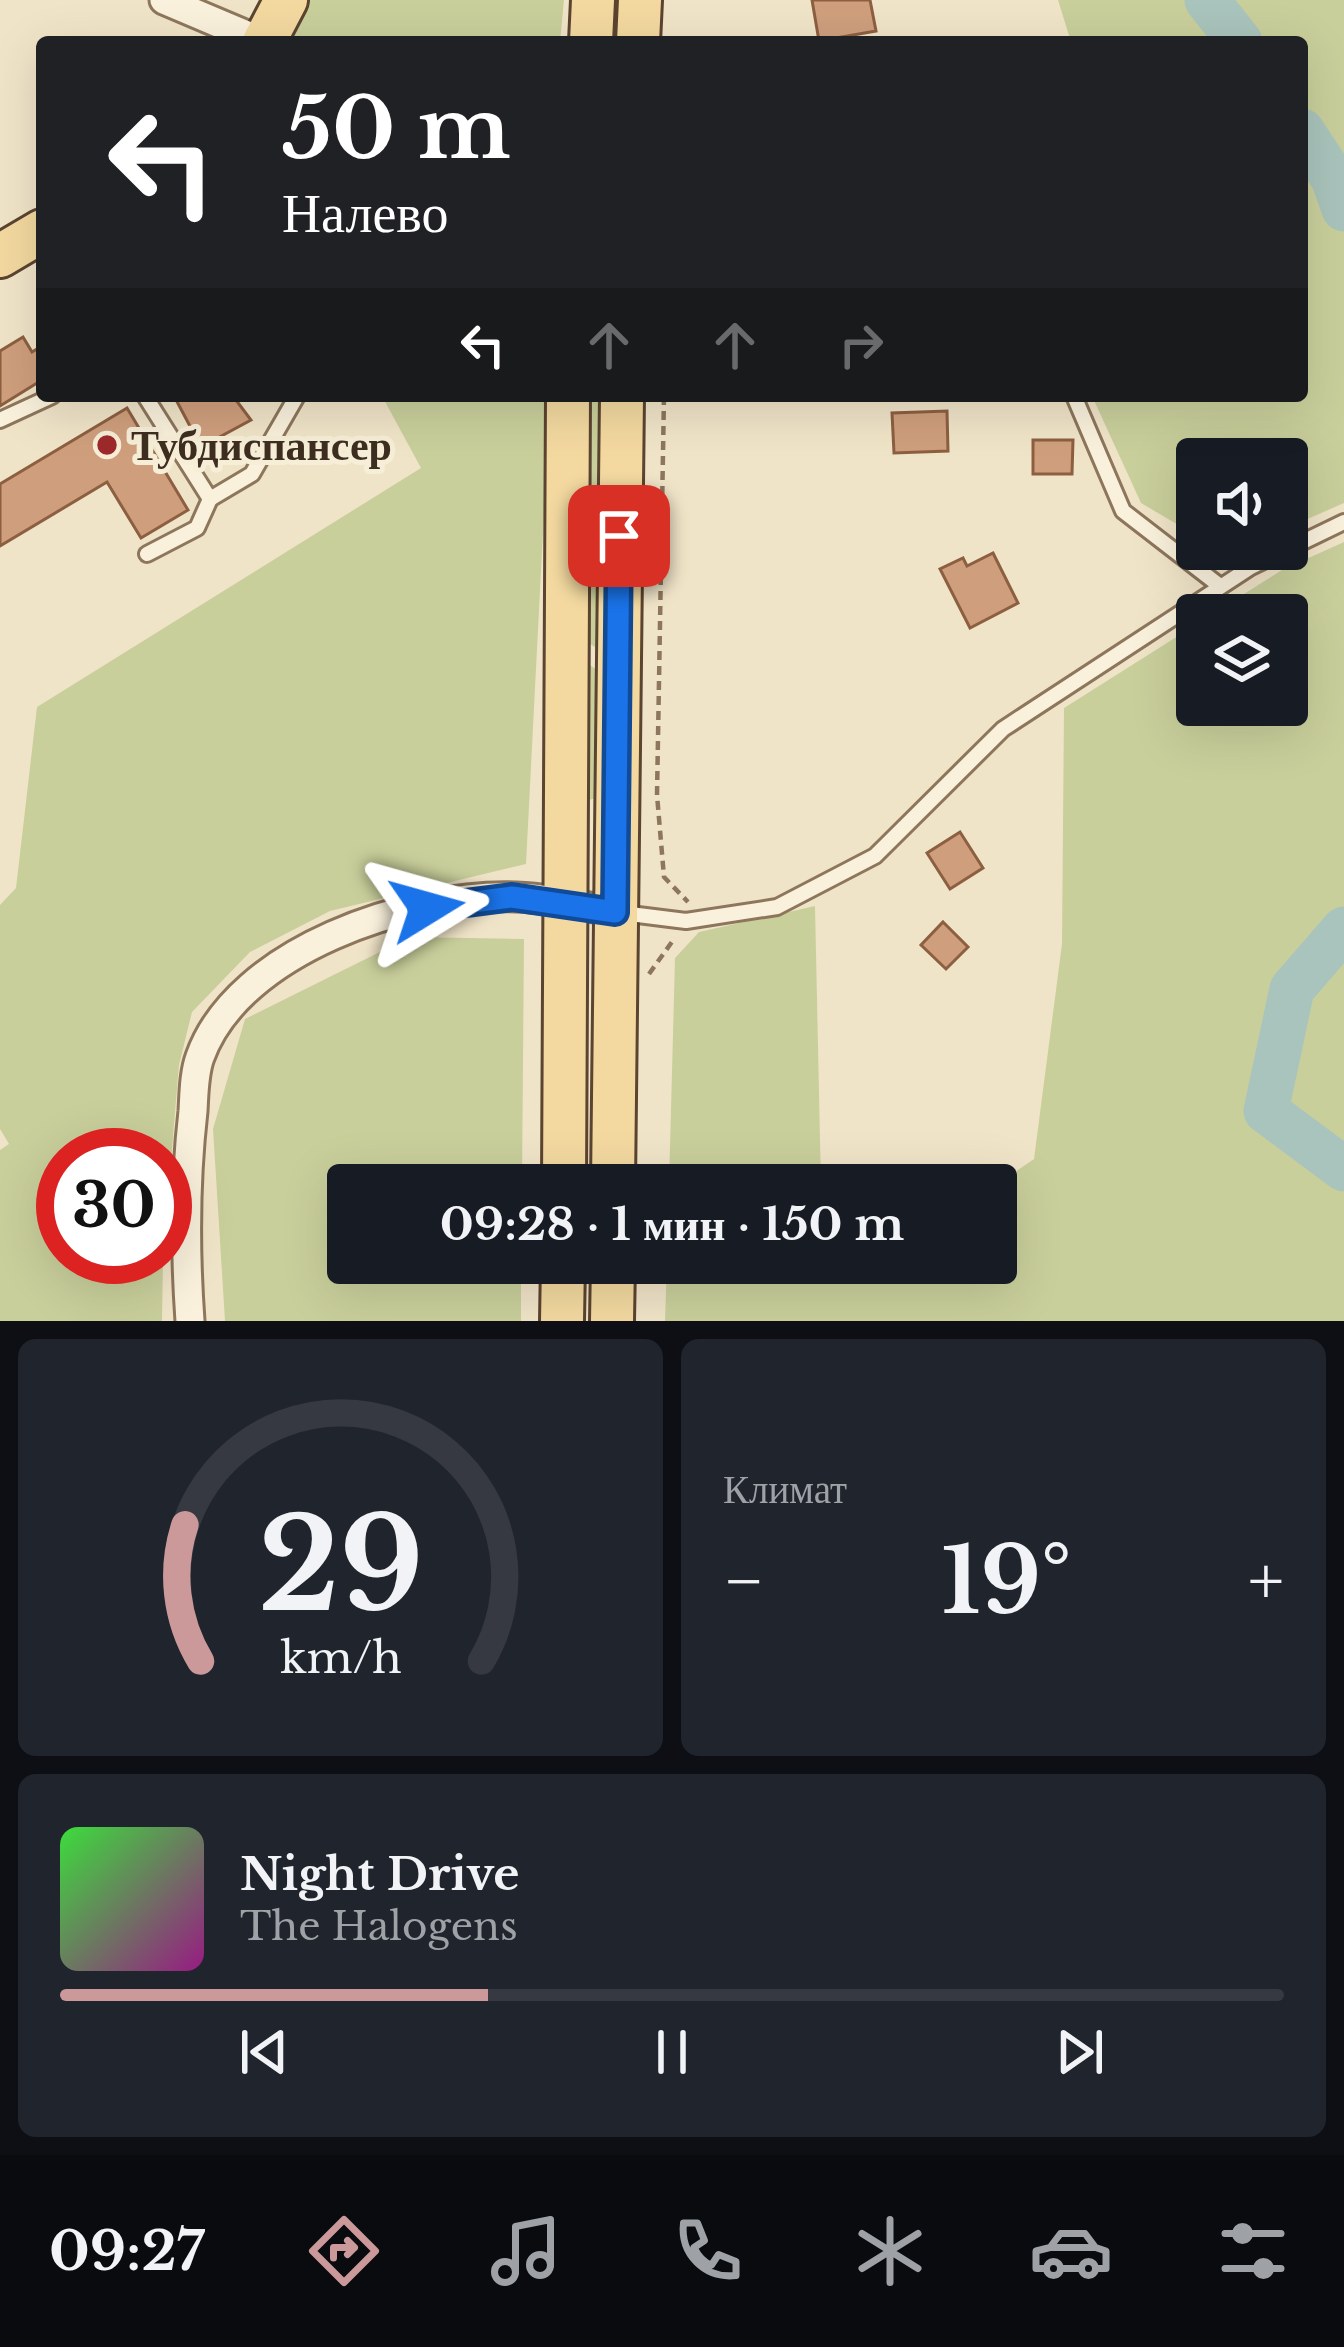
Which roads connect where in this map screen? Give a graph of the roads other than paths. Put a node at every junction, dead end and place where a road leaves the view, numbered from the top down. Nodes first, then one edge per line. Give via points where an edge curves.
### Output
1 (164, 0) edge
2 (286, 0) edge
3 (593, 0) edge
4 (640, 0) edge
5 (249, 36) edge
6 (266, 36) edge
7 (591, 36) edge
8 (638, 36) edge
9 (36, 235) edge
10 (0, 256) edge
11 (40, 402) edge
12 (149, 402) edge
13 (294, 402) edge
14 (568, 402) edge
15 (622, 402) edge
16 (1077, 402) edge
17 (0, 421) edge
18 (210, 499) junction
19 (1344, 522) edge
20 (147, 554) dead end
21 (1220, 586) junction
22 (564, 902) junction
23 (615, 912) junction
24 (564, 1164) edge
25 (613, 1164) edge
26 (563, 1284) edge
27 (613, 1284) edge
28 (190, 1321) edge
29 (562, 1321) edge
30 (612, 1321) edge

1 - 5 street
2 - 6 main road
3 - 7 main road
4 - 8 main road
9 - 10 main road
11 - 17 lane
12 - 18 lane
13 - 18 lane via 252,474
14 - 22 main road
15 - 23 main road
16 - 21 lane via 1123,512
18 - 20 lane via 196,528
19 - 21 lane
21 - 23 lane via 1003,729 874,856 777,907 686,921
22 - 23 street
22 - 24 main road
22 - 28 street via 512,897 392,914 275,965 220,1014 198,1060 192,1116
23 - 25 main road
26 - 29 main road
27 - 30 main road

